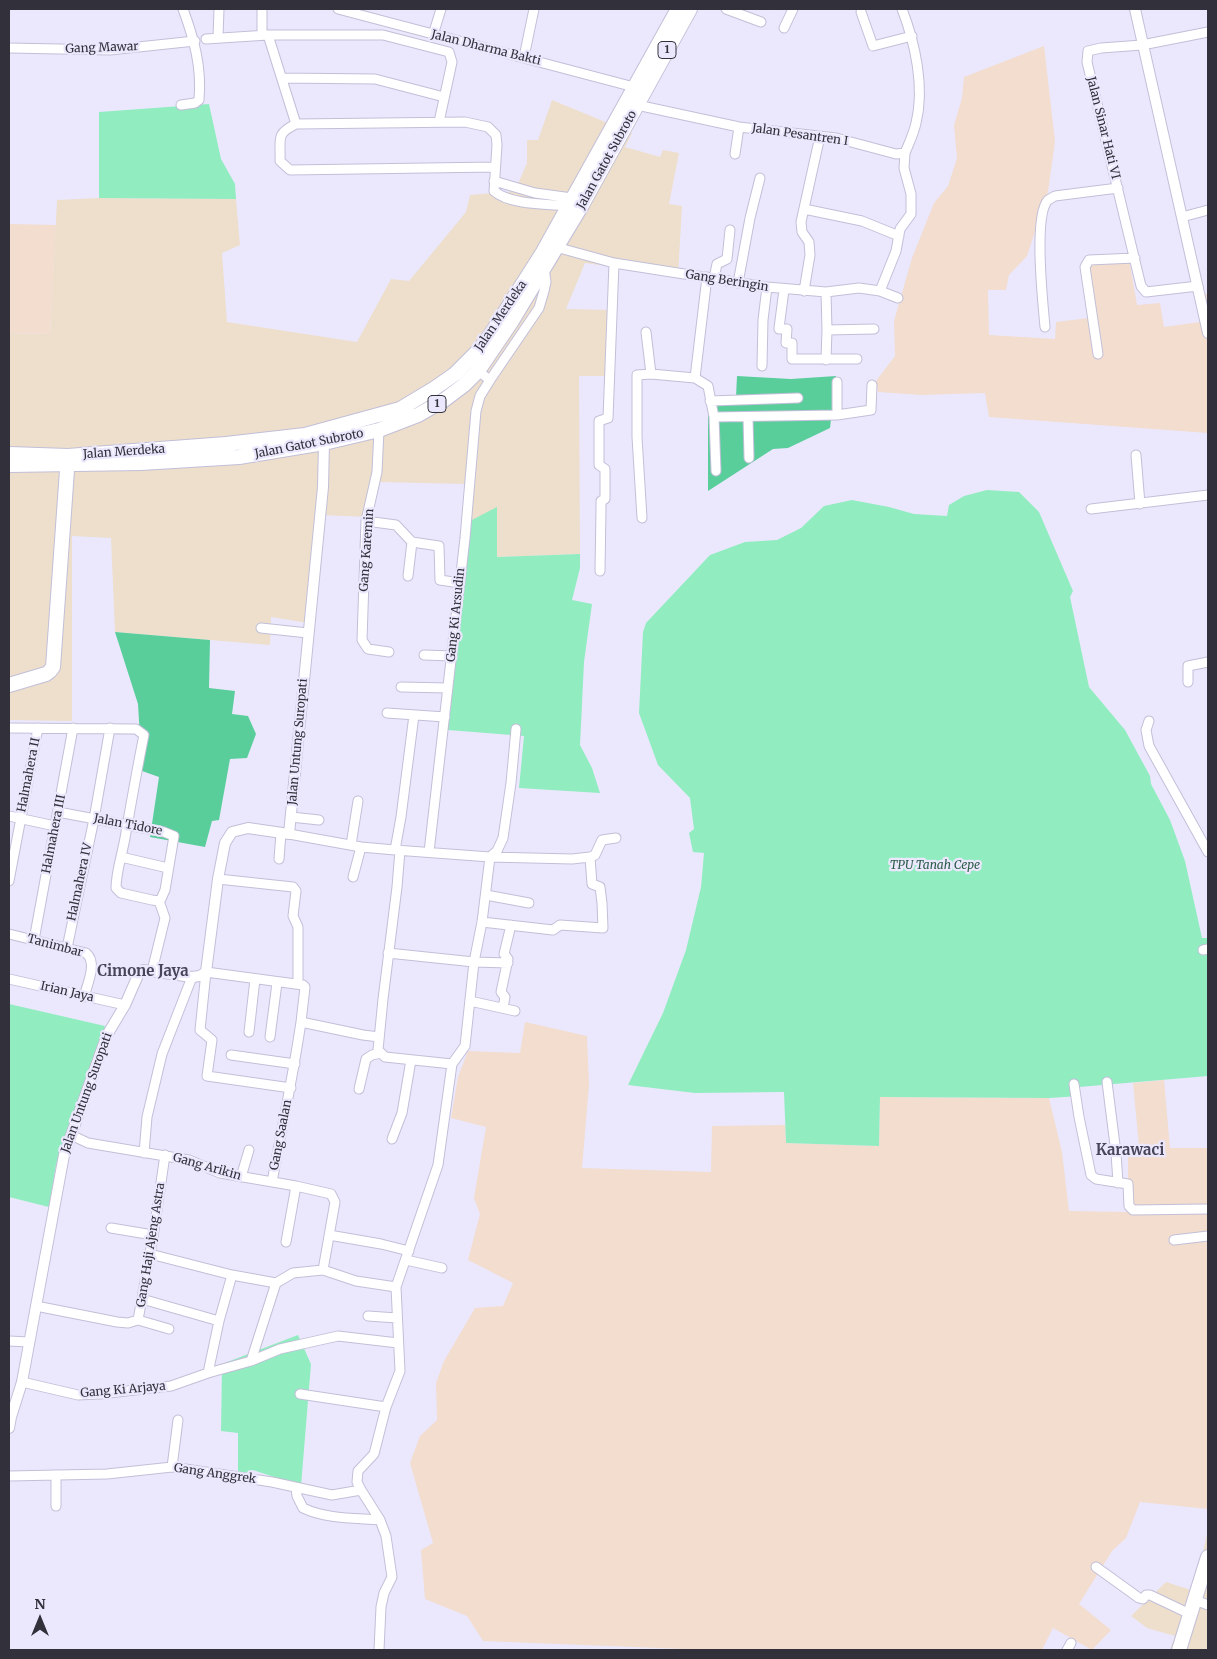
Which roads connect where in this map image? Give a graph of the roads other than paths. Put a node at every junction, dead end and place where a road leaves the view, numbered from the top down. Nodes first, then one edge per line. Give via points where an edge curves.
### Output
1 (183, 9) edge
2 (219, 9) edge
3 (262, 9) edge
4 (338, 9) edge
5 (442, 9) edge
6 (534, 9) edge
7 (678, 9) edge
8 (690, 9) edge
9 (726, 9) edge
10 (793, 9) edge
11 (902, 9) edge
12 (1135, 9) edge
13 (861, 12) dead end
14 (761, 22) dead end
15 (784, 28) dead end
16 (1208, 32) edge
17 (265, 35) junction
18 (433, 35) junction
19 (912, 36) junction
20 (218, 38) junction
21 (206, 40) dead end
22 (195, 41) junction
23 (1142, 45) junction
24 (9, 48) edge
25 (524, 57) junction
26 (282, 78) junction
27 (639, 90) junction
28 (444, 97) junction
29 (181, 105) dead end
30 (637, 105) junction
31 (439, 122) junction
32 (296, 124) junction
33 (739, 127) junction
34 (820, 136) junction
35 (905, 153) junction
36 (735, 154) dead end
37 (495, 167) junction
38 (760, 178) dead end
39 (1118, 188) junction
40 (570, 202) junction
41 (804, 209) junction
42 (1208, 210) edge
43 (1182, 217) junction
44 (730, 230) dead end
45 (899, 236) junction
46 (553, 243) junction
47 (1135, 258) junction
48 (614, 263) junction
49 (544, 268) junction
50 (711, 278) junction
51 (738, 283) junction
52 (1198, 286) junction
53 (767, 287) junction
54 (784, 290) junction
55 (804, 291) junction
56 (880, 291) junction
57 (826, 292) junction
58 (898, 298) dead end
59 (1045, 327) dead end
60 (874, 329) dead end
61 (827, 330) junction
62 (646, 332) dead end
63 (1208, 333) edge
64 (1098, 354) dead end
65 (857, 359) dead end
66 (826, 360) junction
67 (762, 366) dead end
68 (478, 371) junction
69 (651, 374) junction
70 (695, 378) junction
71 (490, 380) junction
72 (837, 382) dead end
73 (872, 385) dead end
74 (798, 398) dead end
75 (710, 400) junction
76 (837, 415) junction
77 (714, 417) junction
78 (748, 417) junction
79 (379, 430) junction
80 (324, 443) junction
81 (9, 454) edge
82 (1136, 455) dead end
83 (749, 458) dead end
84 (68, 460) junction
85 (9, 465) edge
86 (716, 471) dead end
87 (1208, 495) edge
88 (1140, 504) junction
89 (1091, 509) dead end
90 (642, 518) dead end
91 (366, 522) junction
92 (412, 542) junction
93 (600, 571) dead end
94 (408, 576) dead end
95 (460, 583) junction
96 (261, 628) dead end
97 (308, 633) junction
98 (389, 652) dead end
99 (424, 655) dead end
100 (452, 656) junction
101 (1208, 662) edge
102 (1188, 682) dead end
103 (9, 685) edge
104 (401, 687) dead end
105 (448, 688) junction
106 (387, 713) dead end
107 (414, 715) junction
108 (444, 716) junction
109 (1149, 721) dead end
110 (9, 728) edge
111 (38, 728) junction
112 (73, 728) junction
113 (110, 728) junction
114 (516, 729) dead end
115 (358, 800) dead end
116 (58, 812) junction
117 (9, 816) edge
118 (292, 817) junction
119 (20, 818) junction
120 (94, 819) junction
121 (319, 820) dead end
122 (127, 825) junction
123 (55, 826) junction
124 (285, 834) junction
125 (616, 838) dead end
126 (351, 845) junction
127 (361, 847) junction
128 (397, 850) junction
129 (429, 852) junction
130 (1208, 852) edge
131 (121, 857) junction
132 (490, 857) junction
133 (590, 857) junction
134 (279, 859) dead end
135 (168, 868) junction
136 (353, 877) dead end
137 (218, 879) junction
138 (9, 881) edge
139 (486, 895) junction
140 (159, 901) junction
141 (529, 903) dead end
142 (482, 922) junction
143 (511, 926) junction
144 (9, 934) edge
145 (34, 940) junction
146 (67, 948) junction
147 (388, 954) junction
148 (474, 962) junction
149 (508, 963) junction
150 (152, 971) junction
151 (206, 972) junction
152 (192, 977) junction
153 (9, 979) edge
154 (255, 979) junction
155 (278, 983) junction
156 (298, 984) junction
157 (84, 997) junction
158 (470, 1001) junction
159 (124, 1005) junction
160 (503, 1008) junction
161 (515, 1011) dead end
162 (301, 1022) junction
163 (249, 1032) dead end
164 (270, 1036) dead end
165 (379, 1036) junction
166 (381, 1053) junction
167 (231, 1056) dead end
168 (411, 1060) junction
169 (295, 1064) junction
170 (452, 1064) junction
171 (1107, 1082) dead end
172 (1074, 1084) dead end
173 (291, 1088) junction
174 (359, 1089) dead end
175 (71, 1134) junction
176 (392, 1139) dead end
177 (249, 1150) dead end
178 (144, 1153) junction
179 (165, 1155) junction
180 (241, 1177) junction
181 (272, 1182) junction
182 (1118, 1183) junction
183 (296, 1186) junction
184 (1208, 1210) edge
185 (111, 1228) dead end
186 (153, 1235) junction
187 (329, 1236) junction
188 (1208, 1236) edge
189 (1174, 1240) dead end
190 (286, 1242) dead end
191 (150, 1254) junction
192 (408, 1256) junction
193 (442, 1268) dead end
194 (323, 1270) junction
195 (232, 1275) junction
196 (276, 1283) junction
197 (396, 1287) junction
198 (142, 1299) junction
199 (36, 1306) junction
200 (368, 1316) dead end
201 (397, 1318) junction
202 (138, 1320) junction
203 (219, 1321) junction
204 (169, 1329) dead end
205 (9, 1341) edge
206 (29, 1342) junction
207 (398, 1343) junction
208 (251, 1361) junction
209 (208, 1373) junction
210 (22, 1382) junction
211 (300, 1394) dead end
212 (386, 1407) junction
213 (178, 1420) dead end
214 (9, 1428) edge
215 (172, 1467) junction
216 (56, 1475) junction
217 (9, 1476) edge
218 (296, 1488) junction
219 (361, 1490) junction
220 (56, 1506) dead end
221 (380, 1520) junction
222 (1208, 1557) edge
223 (1096, 1567) dead end
224 (1195, 1600) junction
225 (1208, 1605) edge
226 (1190, 1614) junction
227 (379, 1650) edge
228 (1179, 1650) edge

1 - 22 street
2 - 20 street
3 - 17 street
4 - 18 street, Jalan Dharma Bakti
5 - 18 street
6 - 25 street
7 - 27 main road, Jalan Merdeka / 1
8 - 27 main road, Jalan Merdeka / 1
9 - 14 street
10 - 15 street
11 - 19 street
12 - 23 street
13 - 19 street via 873,46
16 - 23 street
17 - 20 street
17 - 26 street
17 - 28 street via 383,34 450,52 452,62
18 - 25 street, Jalan Dharma Bakti
19 - 35 street via 920,94 916,124
20 - 21 street
22 - 24 street, Gang Mawar via 110,50
22 - 29 street via 201,83 199,100
23 - 39 street, Jalan Sinar Hati VI via 1088,51 1087,62
23 - 43 street
25 - 27 street, Jalan Dharma Bakti
26 - 28 street via 375,79
26 - 32 street
27 - 30 main road, Jalan Gatot Subroto / 1
27 - 40 main road, Jalan Merdeka / 1
28 - 31 street
30 - 33 street, Jalan Pesantren I
30 - 46 main road, Jalan Gatot Subroto / 1
31 - 32 street
31 - 37 street via 465,122 488,127 496,135
32 - 37 street via 281,135 280,161 290,170
33 - 34 street, Jalan Pesantren I
33 - 36 street
34 - 35 street, Jalan Pesantren I via 896,154
34 - 41 street
35 - 45 street via 911,214
37 - 40 street via 494,191 499,195 517,201
38 - 51 street
39 - 47 street, Jalan Sinar Hati VI
39 - 59 street via 1055,196 1048,200 1040,233
40 - 46 main road, Jalan Merdeka / 1
41 - 45 street via 862,221
41 - 55 street via 802,232 809,242 810,255
42 - 43 street
43 - 52 street
44 - 50 street via 727,259 717,264
45 - 56 street
46 - 48 street, Gang Beringin via 563,249
46 - 49 main road, Jalan Gatot Subroto / 1
46 - 84 main road, Jalan Merdeka / 1 via 478,350 455,374 400,409 305,435
47 - 52 street, Jalan Sinar Hati VI via 1141,286 1146,292
47 - 64 street via 1089,260 1085,266
48 - 50 street, Gang Beringin
48 - 93 street via 608,418 598,421 599,464 605,469
49 - 68 main road, Jalan Gatot Subroto / 1
49 - 71 street, Gang Ki Arsudin via 546,282 538,308
50 - 51 street, Gang Beringin
50 - 70 street
51 - 53 street, Gang Beringin
52 - 63 street
53 - 54 street, Gang Beringin
53 - 67 street
54 - 55 street, Gang Beringin
54 - 66 street via 779,329 787,329 786,343 792,343 792,359
55 - 57 street, Gang Beringin
56 - 57 street, Gang Beringin via 860,288
56 - 58 street, Gang Beringin
57 - 61 street
60 - 61 street
61 - 66 street
62 - 69 street
65 - 66 street
68 - 71 street
68 - 79 main road, Jalan Gatot Subroto / 1 via 444,400
69 - 70 street
69 - 90 street via 637,375
70 - 75 street via 708,386
71 - 95 street, Gang Ki Arsudin via 480,396 476,411
72 - 76 street
73 - 76 street via 871,410
74 - 75 street
75 - 77 street
76 - 78 street
77 - 78 street
77 - 86 street
78 - 83 street
79 - 80 main road, Jalan Gatot Subroto / 1
79 - 91 street, Gang Karemin via 377,472
80 - 84 main road, Jalan Gatot Subroto / 1 via 239,457 141,463
80 - 97 street, Jalan Untung Suropati via 323,487
81 - 84 main road, Jalan Merdeka / 1
82 - 88 street
84 - 85 main road, Jalan Gatot Subroto / 1
84 - 103 main road, Jalan Merdeka via 53,667 46,674
87 - 88 street
88 - 89 street
91 - 92 street via 396,525
91 - 98 street, Gang Karemin via 362,640 368,649
92 - 94 street
92 - 95 street via 440,546 440,580
95 - 100 street, Gang Ki Arsudin
96 - 97 street
97 - 118 street, Jalan Untung Suropati
99 - 100 street
100 - 105 street, Gang Ki Arsudin
101 - 102 street via 1188,666
104 - 105 street
105 - 108 street, Gang Ki Arsudin
106 - 107 street
107 - 108 street
107 - 128 street
108 - 129 street, Gang Ki Arsudin
109 - 130 street via 1146,730 1149,746
110 - 111 street
111 - 112 street
111 - 119 street, Halmahera II
112 - 113 street
112 - 116 street, Halmahera III
113 - 120 street, Halmahera IV
113 - 122 street via 136,729 144,734
114 - 132 street via 503,838
115 - 126 street
116 - 120 street, Jalan Tidore
116 - 123 street, Halmahera III
117 - 119 street
118 - 121 street
118 - 124 street, Jalan Untung Suropati
119 - 123 street
119 - 138 street, Halmahera II
120 - 122 street, Jalan Tidore
120 - 146 street, Halmahera IV
122 - 131 street
122 - 135 street, Jalan Tidore via 174,836
123 - 145 street, Halmahera III
124 - 126 street
124 - 134 street
124 - 137 street via 248,828 232,832 225,843
125 - 133 street via 602,840
126 - 127 street
127 - 128 street
127 - 136 street
128 - 129 street
128 - 147 street via 397,887
129 - 132 street
131 - 135 street
131 - 140 street via 116,888 121,894
132 - 133 street via 572,860
132 - 139 street
133 - 143 street via 592,884 600,887 603,928 560,925 552,930
135 - 140 street, Jalan Tidore
137 - 151 street
137 - 156 street via 293,888 296,891 293,916 298,927
139 - 141 street
139 - 142 street
140 - 150 street via 164,918
142 - 143 street
142 - 148 street
143 - 149 street via 504,954
144 - 145 street, Tanimbar
145 - 146 street, Tanimbar
146 - 157 street, Tanimbar via 86,952 92,959
147 - 148 street
147 - 165 street
148 - 149 street
148 - 158 street
149 - 160 street via 501,992 505,997
150 - 152 street
150 - 159 street, Jalan Untung Suropati via 139,973
151 - 152 street
151 - 154 street
151 - 173 street via 200,1030 212,1040 207,1076
152 - 178 street via 162,1054 147,1117
153 - 157 street, Irian Jaya
154 - 155 street
154 - 163 street
155 - 156 street
155 - 164 street
156 - 162 street, Gang Saalan via 305,987
157 - 159 street, Irian Jaya
158 - 160 street
158 - 170 street via 465,1046
159 - 175 street, Jalan Untung Suropati via 107,1035
160 - 161 street
162 - 165 street
162 - 169 street, Gang Saalan
165 - 166 street via 378,1050
166 - 168 street via 385,1057
166 - 174 street via 366,1059
167 - 169 street
168 - 170 street
168 - 176 street via 402,1113
169 - 173 street, Gang Saalan
170 - 192 street via 438,1165
171 - 182 street
172 - 182 street via 1092,1175 1096,1180
173 - 181 street, Gang Saalan
175 - 178 street, Gang Arikin via 88,1142
175 - 199 street, Jalan Untung Suropati via 62,1164
177 - 180 street
178 - 179 street, Gang Arikin
179 - 180 street, Gang Arikin
179 - 186 street, Gang Haji Ajeng Astra
180 - 181 street, Gang Arikin
181 - 183 street, Gang Arikin
182 - 184 street via 1128,1184 1129,1206 1133,1210
183 - 187 street, Gang Arikin via 332,1194 335,1202
183 - 190 street
185 - 186 street
186 - 191 street, Gang Haji Ajeng Astra
187 - 192 street via 381,1244
187 - 194 street, Gang Arikin
188 - 189 street
191 - 195 street
191 - 198 street, Gang Haji Ajeng Astra
192 - 193 street
192 - 197 street
194 - 196 street via 293,1273
194 - 197 street via 356,1281
195 - 196 street
195 - 203 street
196 - 208 street
197 - 201 street
198 - 202 street, Gang Haji Ajeng Astra
198 - 203 street
199 - 202 street, Gang Haji Ajeng Astra via 117,1322
199 - 206 street, Jalan Untung Suropati
200 - 201 street
201 - 207 street
202 - 204 street
203 - 209 street
205 - 206 street
206 - 210 street, Jalan Untung Suropati
207 - 208 street, Gang Ki Arjaya via 338,1336 280,1349
207 - 212 street via 400,1370
208 - 209 street, Gang Ki Arjaya
209 - 210 street, Gang Ki Arjaya via 171,1386 100,1394 78,1395
210 - 214 street, Jalan Untung Suropati
211 - 212 street
212 - 219 street via 374,1454 358,1471 357,1482
213 - 215 street
215 - 216 street, Gang Anggrek via 107,1474
215 - 218 street, Gang Anggrek
216 - 217 street, Gang Anggrek
216 - 220 street
218 - 219 street, Gang Anggrek via 332,1495
218 - 221 street via 303,1508 314,1514
219 - 221 street
221 - 227 street via 386,1536 392,1577 381,1607
222 - 224 main road
223 - 226 street via 1139,1598 1150,1595
224 - 225 street
224 - 226 main road
226 - 228 main road

